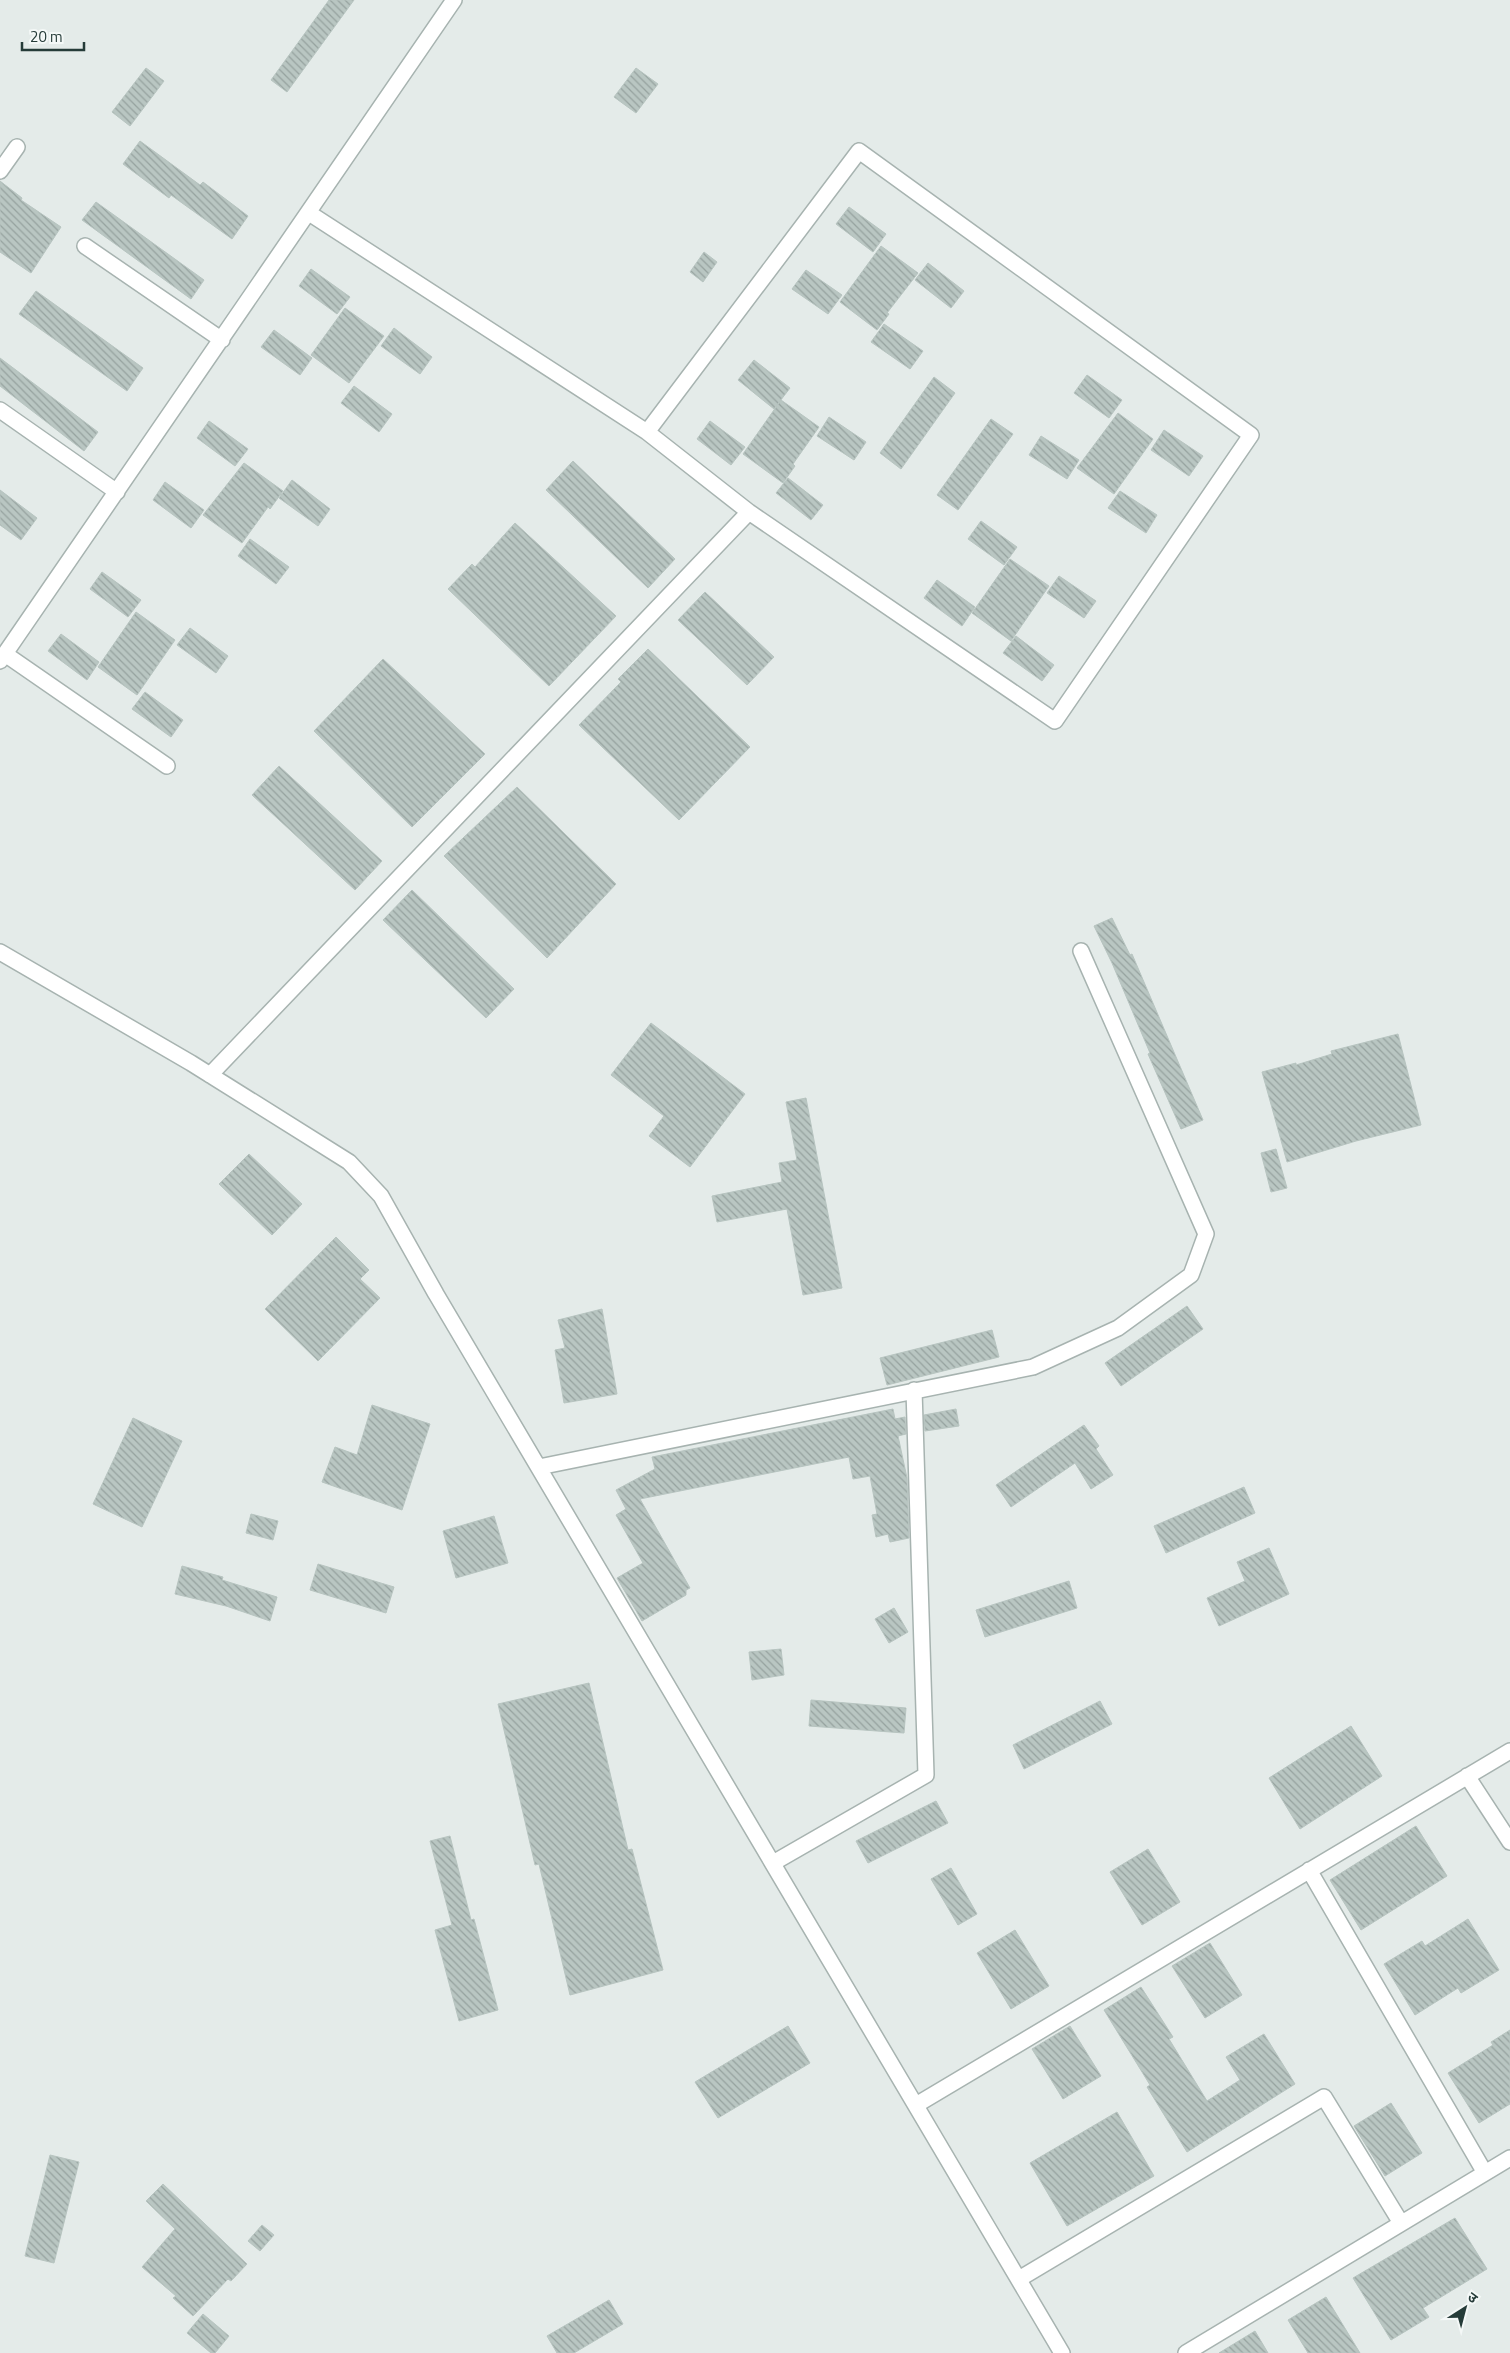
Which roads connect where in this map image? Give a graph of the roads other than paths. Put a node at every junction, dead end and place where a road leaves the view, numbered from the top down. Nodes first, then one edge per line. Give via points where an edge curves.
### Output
1 (454, 0) edge
2 (17, 147) dead end
3 (0, 171) edge
4 (309, 213) junction
5 (85, 246) dead end
6 (222, 340) junction
7 (0, 410) edge
8 (647, 432) junction
9 (117, 492) junction
10 (750, 512) junction
11 (4, 650) edge
12 (167, 766) dead end
13 (1081, 951) dead end
14 (0, 952) edge
15 (210, 1074) junction
16 (914, 1390) junction
17 (539, 1467) junction
18 (1510, 1751) edge
19 (1467, 1776) junction
20 (1510, 1842) edge
21 (773, 1863) junction
22 (1310, 1870) junction
23 (916, 2105) junction
24 (1510, 2158) edge
25 (1485, 2173) junction
26 (1401, 2223) junction
27 (1019, 2279) junction
28 (1062, 2353) edge
29 (1186, 2353) edge

1 - 4 street
2 - 3 street
4 - 6 street
4 - 8 street
5 - 6 street
6 - 9 street
7 - 9 street
8 - 10 street
8 - 10 street via 859,152 1251,436 1055,721
9 - 11 street
10 - 15 street
11 - 12 street
13 - 16 street via 1206,1234 1191,1275 1118,1328 1033,1367
14 - 15 street
15 - 17 street via 349,1162 382,1196
16 - 17 street
16 - 21 street via 926,1776
17 - 21 street
18 - 19 street
19 - 20 street
19 - 22 street
21 - 23 street
22 - 23 street
22 - 25 street
23 - 27 street
24 - 25 street
25 - 26 street
26 - 27 street via 1324,2098
26 - 29 street
27 - 28 street

